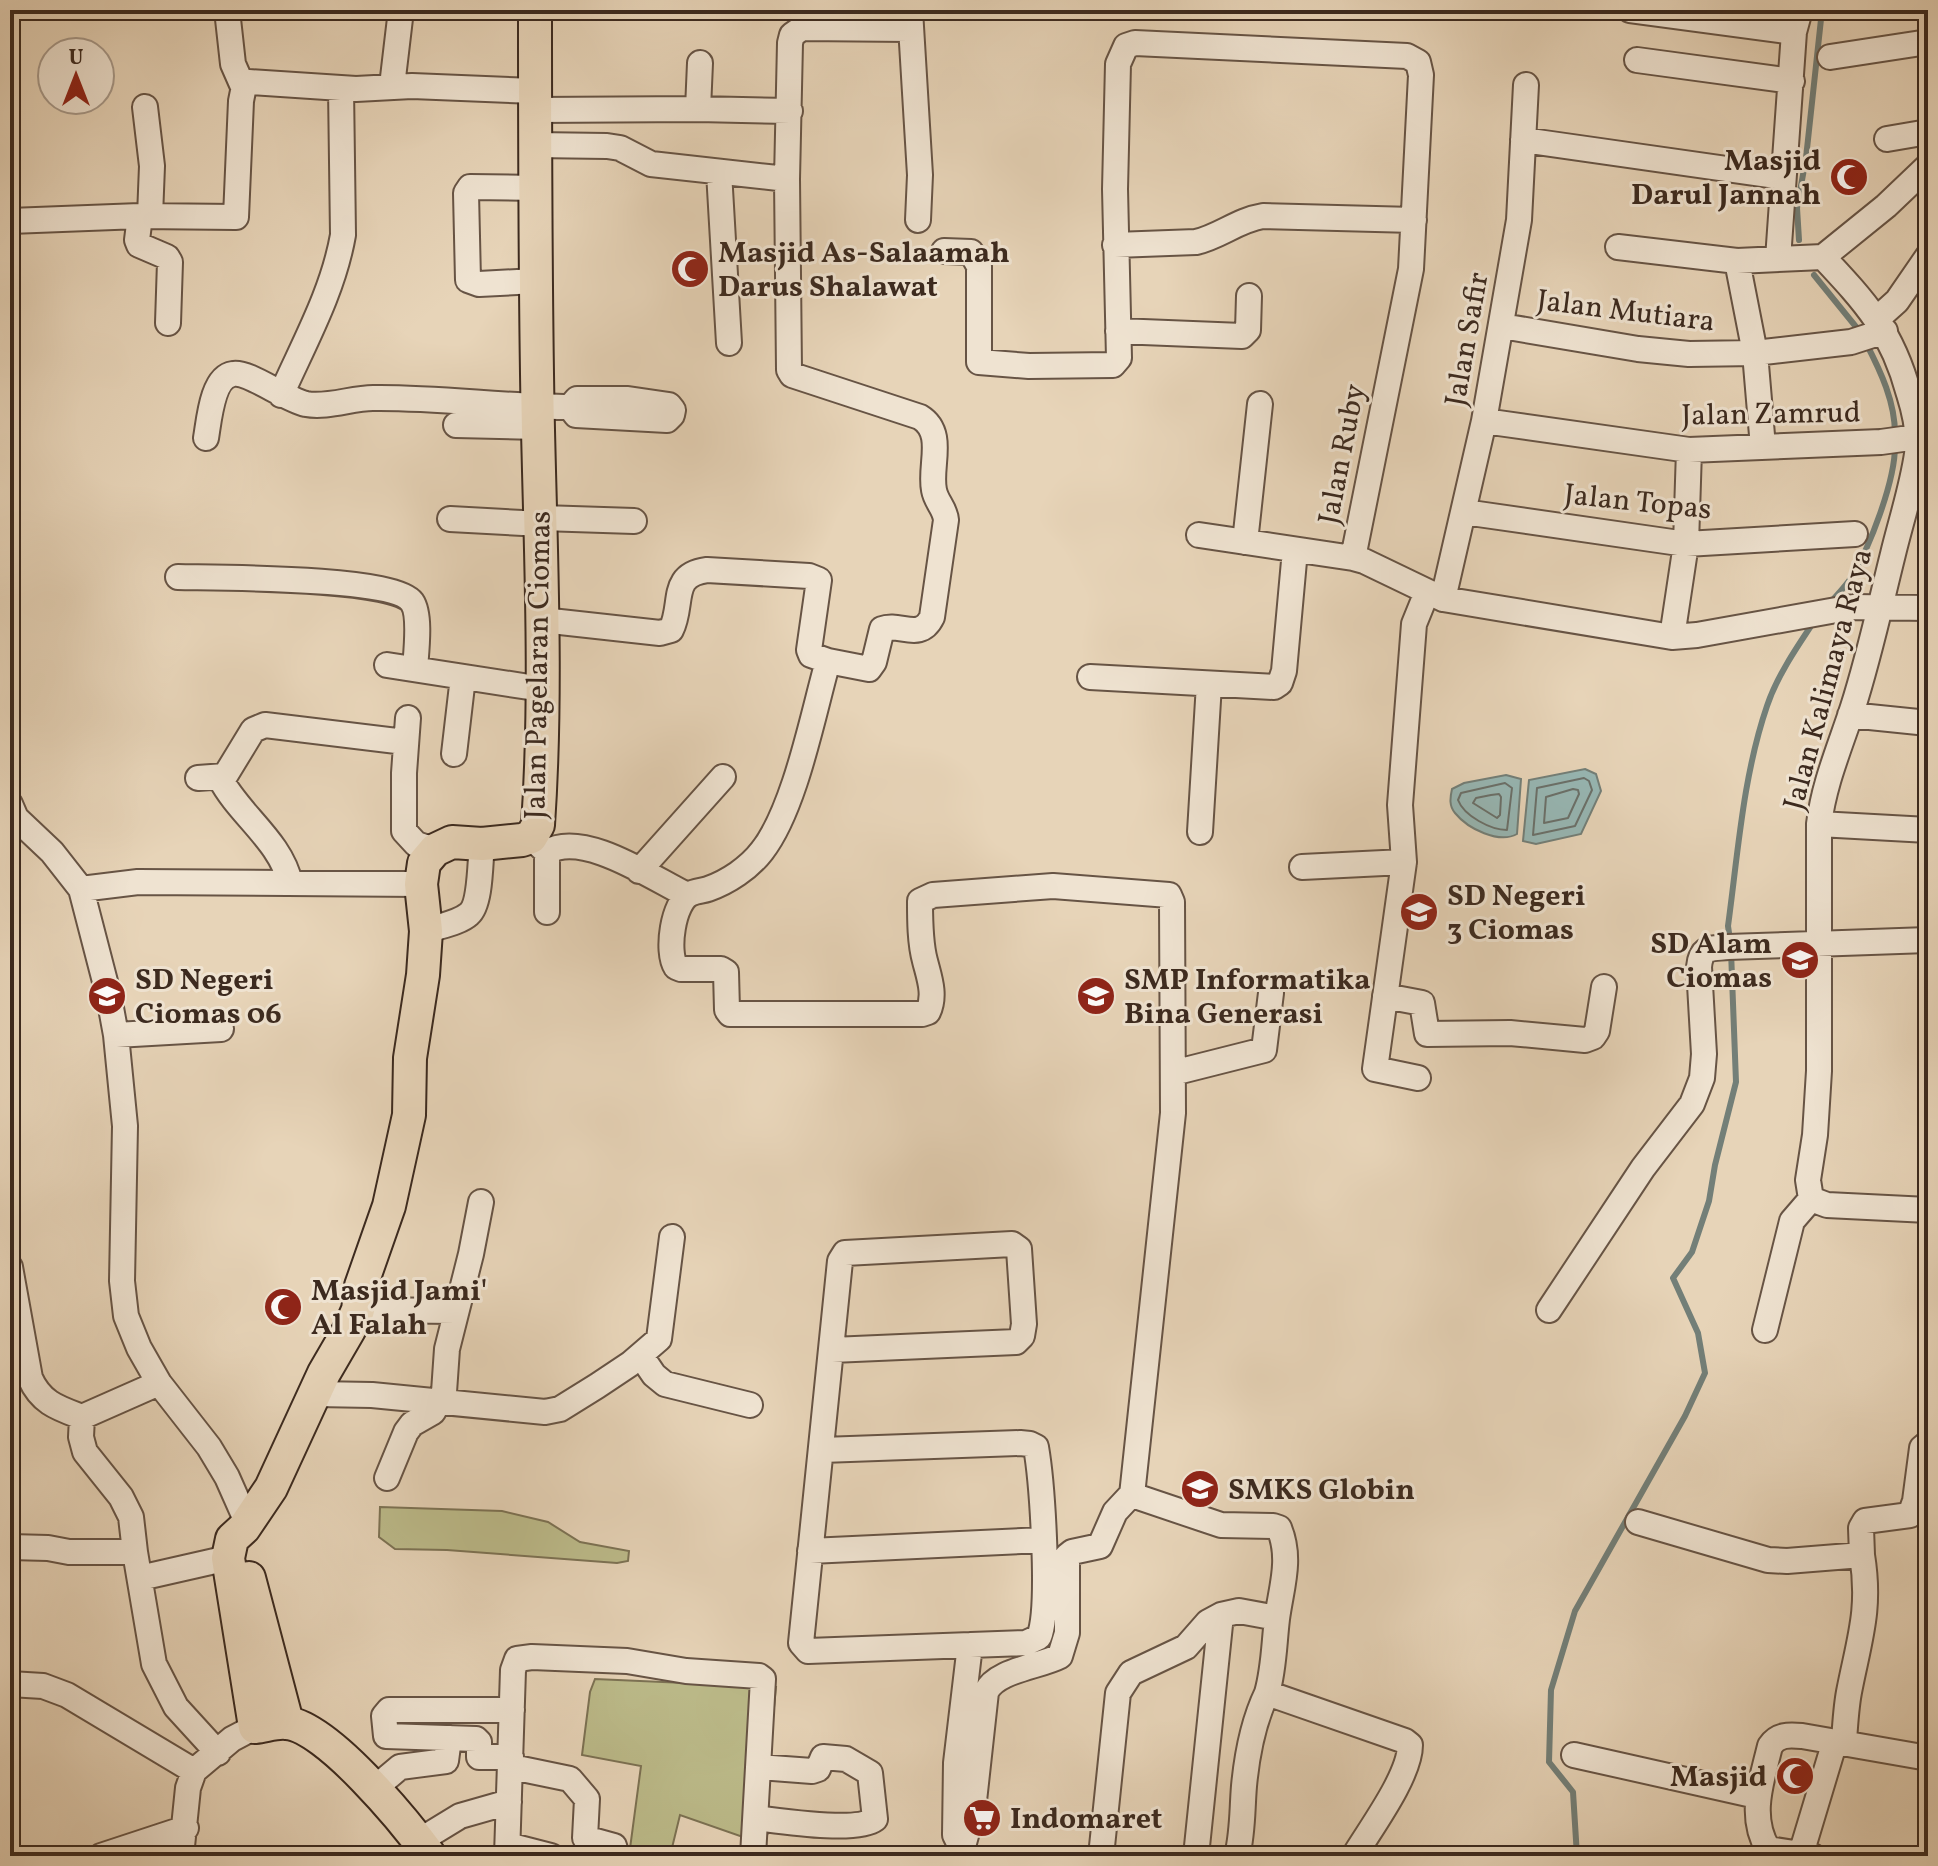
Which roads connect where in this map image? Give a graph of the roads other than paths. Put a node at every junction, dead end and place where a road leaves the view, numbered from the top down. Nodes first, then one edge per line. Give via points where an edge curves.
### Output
1 (401, 10) edge
2 (535, 10) edge
3 (1630, 10) edge
4 (228, 19) dead end
5 (910, 19) edge
6 (1797, 21) edge
7 (1928, 42) edge
8 (1830, 57) dead end
9 (1637, 60) dead end
10 (700, 63) dead end
11 (1792, 81) junction
12 (1526, 85) dead end
13 (392, 86) junction
14 (341, 88) junction
15 (244, 89) junction
16 (535, 100) junction
17 (145, 107) dead end
18 (698, 109) junction
19 (790, 111) junction
20 (1928, 132) edge
21 (1887, 139) dead end
22 (1523, 140) junction
23 (535, 145) junction
24 (1928, 166) edge
25 (719, 172) junction
26 (1783, 177) junction
27 (787, 179) junction
28 (535, 188) junction
29 (145, 216) junction
30 (918, 220) dead end
31 (1414, 220) junction
32 (10, 221) edge
33 (1115, 245) junction
34 (1618, 247) dead end
35 (944, 251) dead end
36 (1928, 256) edge
37 (1821, 257) junction
38 (1785, 259) junction
39 (1737, 261) junction
40 (536, 281) junction
41 (1249, 296) dead end
42 (168, 323) dead end
43 (1502, 326) junction
44 (1118, 331) junction
45 (1871, 333) junction
46 (729, 343) dead end
47 (1755, 353) junction
48 (281, 395) junction
49 (1260, 404) dead end
50 (549, 414) junction
51 (1484, 421) junction
52 (456, 425) dead end
53 (206, 438) dead end
54 (1902, 439) junction
55 (1763, 447) junction
56 (1689, 450) junction
57 (1917, 501) edge
58 (1464, 512) junction
59 (450, 519) dead end
60 (542, 521) junction
61 (634, 521) dead end
62 (1855, 534) dead end
63 (1199, 535) dead end
64 (1245, 542) junction
65 (1686, 544) junction
66 (1295, 550) junction
67 (1353, 558) junction
68 (178, 577) dead end
69 (1435, 596) junction
70 (1880, 605) junction
71 (1928, 608) edge
72 (542, 620) junction
73 (1672, 637) junction
74 (828, 661) junction
75 (387, 665) dead end
76 (415, 669) junction
77 (463, 677) junction
78 (1090, 677) dead end
79 (1209, 684) junction
80 (542, 689) junction
81 (1850, 715) junction
82 (1928, 723) edge
83 (454, 754) dead end
84 (723, 777) dead end
85 (10, 804) edge
86 (1819, 824) junction
87 (1928, 830) edge
88 (1200, 832) dead end
89 (482, 844) junction
90 (539, 844) junction
91 (435, 850) junction
92 (1404, 862) junction
93 (1302, 867) dead end
94 (639, 871) junction
95 (290, 883) junction
96 (421, 884) junction
97 (81, 889) junction
98 (687, 895) junction
99 (547, 912) dead end
100 (426, 931) junction
101 (1928, 940) edge
102 (1820, 945) junction
103 (1604, 987) dead end
104 (1271, 993) dead end
105 (1385, 996) junction
106 (221, 1029) dead end
107 (116, 1035) junction
108 (1173, 1073) junction
109 (1418, 1078) dead end
110 (1811, 1199) junction
111 (481, 1202) dead end
112 (1928, 1210) edge
113 (672, 1237) dead end
114 (10, 1267) edge
115 (358, 1310) junction
116 (1549, 1310) dead end
117 (456, 1311) junction
118 (1765, 1330) dead end
119 (832, 1350) junction
120 (641, 1356) junction
121 (159, 1383) junction
122 (316, 1394) junction
123 (439, 1403) junction
124 (750, 1405) dead end
125 (82, 1417) junction
126 (1928, 1443) edge
127 (822, 1450) junction
128 (387, 1478) dead end
129 (1132, 1495) junction
130 (1638, 1522) dead end
131 (245, 1525) junction
132 (1043, 1540) junction
133 (10, 1547) edge
134 (810, 1551) junction
135 (135, 1552) junction
136 (1862, 1555) junction
137 (228, 1558) junction
138 (140, 1578) junction
139 (1221, 1615) junction
140 (1277, 1618) junction
141 (970, 1645) junction
142 (10, 1684) edge
143 (1267, 1693) junction
144 (512, 1710) junction
145 (287, 1722) junction
146 (255, 1727) junction
147 (449, 1738) junction
148 (1839, 1742) junction
149 (218, 1753) junction
150 (1574, 1755) dead end
151 (1928, 1758) edge
152 (511, 1762) junction
153 (759, 1767) junction
154 (194, 1771) junction
155 (375, 1788) junction
156 (1757, 1796) junction
157 (509, 1802) junction
158 (756, 1818) junction
159 (186, 1828) junction
160 (424, 1849) edge
161 (507, 1852) edge
162 (962, 1853) edge
163 (1807, 1855) edge
164 (101, 1856) edge
165 (181, 1856) edge
166 (551, 1856) edge
167 (617, 1856) edge
168 (753, 1856) edge
169 (1101, 1856) edge
170 (1196, 1856) edge
171 (1237, 1856) edge
172 (1354, 1856) edge

1 - 13 street
2 - 16 main road, Jalan Pagelaran Ciomas
3 - 6 street
4 - 15 street via 233,64
5 - 19 street via 796,31 790,43
5 - 30 street
6 - 11 street
7 - 8 street
9 - 11 street
10 - 18 street
11 - 26 street
12 - 22 street, Jalan Safir
13 - 14 street
13 - 16 street
14 - 15 street via 249,82
14 - 48 street via 339,259
15 - 29 street via 236,217
16 - 18 street
16 - 23 main road, Jalan Pagelaran Ciomas
17 - 29 street via 152,166
18 - 19 street
19 - 27 street
20 - 21 street
22 - 26 street
22 - 43 street, Jalan Safir via 1519,220
23 - 25 street via 607,146 651,164
23 - 28 main road, Jalan Pagelaran Ciomas
24 - 37 street
25 - 27 street
25 - 46 street
26 - 38 street
27 - 74 street via 789,370 929,423 935,452 933,487 946,520 928,625 913,632 882,629 869,669
28 - 40 main road, Jalan Pagelaran Ciomas
28 - 40 street via 470,187 466,193 468,280
29 - 32 street
29 - 42 street via 137,234 139,245 170,262
31 - 33 street via 1263,216 1207,240
31 - 33 street, Jalan Ruby via 1418,62 1407,56 1135,43 1126,46 1118,64
31 - 67 street, Jalan Ruby via 1408,285
33 - 44 street
34 - 39 street
35 - 44 street via 971,252 979,266 979,362 1113,365 1119,358
36 - 45 street
37 - 38 street
37 - 45 street, Jalan Kalimaya Raya via 1849,282
38 - 39 street
39 - 47 street
40 - 50 main road, Jalan Pagelaran Ciomas
41 - 44 street via 1248,330 1242,336
43 - 47 street, Jalan Mutiara via 1674,354
43 - 51 street, Jalan Safir
45 - 47 street, Jalan Mutiara
45 - 54 street, Jalan Kalimaya Raya via 1900,360 1916,417
47 - 55 street
48 - 50 street via 308,404 373,398
48 - 53 street via 245,375 221,379
49 - 64 street
50 - 52 street
50 - 60 main road, Jalan Pagelaran Ciomas
51 - 56 street, Jalan Zamrud
51 - 58 street, Jalan Safir
54 - 55 street, Jalan Zamrud
54 - 57 street, Jalan Kalimaya Raya via 1917,452
55 - 56 street, Jalan Zamrud
56 - 65 street
57 - 70 street, Jalan Kalimaya Raya
58 - 65 street, Jalan Topas
58 - 69 street, Jalan Safir
59 - 60 street
60 - 61 street
60 - 72 main road, Jalan Pagelaran Ciomas
62 - 65 street, Jalan Topas
63 - 64 street
64 - 66 street
65 - 73 street
66 - 67 street
66 - 79 street via 1280,683 1267,688
67 - 69 street, Jalan Ruby
68 - 76 street via 366,585 404,595 416,615
69 - 73 street, Jalan Ruby
69 - 92 street, Jalan Safir via 1414,624 1400,805
70 - 71 street, Jalan Ruby
70 - 73 street, Jalan Ruby
70 - 81 street, Jalan Kalimaya Raya
72 - 74 street via 660,633 671,630 681,587 694,572 815,577 820,584 809,650
72 - 80 main road, Jalan Pagelaran Ciomas
74 - 98 street via 773,834 740,872
75 - 76 street
76 - 77 street
77 - 80 street
77 - 83 street
78 - 79 street
79 - 88 street
80 - 90 main road, Jalan Pagelaran Ciomas
81 - 82 street
81 - 86 street, Jalan Kalimaya Raya via 1827,779
84 - 94 street
85 - 97 street via 16,818
86 - 87 street
86 - 102 street, Jalan Kalimaya Raya
89 - 90 main road, Jalan Pagelaran Ciomas
89 - 91 main road, Jalan Pagelaran Ciomas via 452,842
89 - 100 street via 475,906
90 - 94 street via 578,845
90 - 99 street
91 - 95 street via 416,844 404,831 407,730 258,726 230,770 209,778 249,814 285,865
91 - 96 main road via 424,863
92 - 93 street
92 - 105 street, Jalan Safir
94 - 98 street
95 - 96 street
95 - 97 street via 138,882
96 - 100 main road
97 - 107 street
98 - 108 street via 672,934 672,962 681,969 726,972 727,1012 750,1015 928,1012 930,976 920,901 933,895 1053,886 1169,895
100 - 115 main road via 410,1058 409,1115
101 - 102 street
102 - 110 street, Jalan Kalimaya Raya
102 - 116 street via 1728,947 1705,950 1700,956 1704,1054 1692,1104
103 - 105 street via 1597,1031 1585,1040 1510,1033 1427,1034 1422,1003
104 - 108 street via 1264,1050
105 - 109 street, Jalan Safir via 1375,1069
106 - 107 street
107 - 121 street via 125,1126 126,1316
108 - 129 street
110 - 112 street via 1827,1205
110 - 118 street via 1792,1221
111 - 117 street
113 - 120 street via 662,1328 654,1346
114 - 125 street via 35,1391 47,1403
115 - 117 street
115 - 122 main road
117 - 123 street
119 - 119 street via 1016,1342 1024,1324 1019,1249 1012,1244 845,1253
119 - 127 street
120 - 123 street via 560,1409
120 - 124 street via 665,1384
121 - 125 street
121 - 131 street via 209,1447
122 - 123 street
122 - 131 main road via 271,1488
123 - 128 street via 406,1432
125 - 135 street via 85,1452 121,1497 131,1517
126 - 136 street via 1922,1448 1910,1515 1865,1521
127 - 132 street via 1030,1444 1038,1455
127 - 134 street
129 - 140 street via 1221,1525 1279,1528 1286,1568
129 - 162 street via 1115,1512 1100,1546 1067,1556 1067,1633 1060,1656 990,1683
130 - 136 street via 1768,1560
131 - 137 main road via 232,1539
131 - 145 main road via 244,1557
132 - 134 street
132 - 141 street via 1045,1599 1039,1637 1026,1643
133 - 135 street
134 - 141 street via 801,1643 808,1651
135 - 138 street
136 - 148 street via 1865,1623
137 - 138 street
137 - 146 main road
138 - 149 street via 154,1664 176,1707
139 - 140 street via 1247,1612
139 - 169 street via 1186,1647 1124,1680 1114,1721
139 - 170 street
140 - 143 street
141 - 162 street via 956,1763 955,1835
142 - 154 street via 43,1686 67,1695
143 - 171 street via 1255,1719
143 - 172 street via 1410,1745 1382,1814
144 - 147 street via 386,1712 386,1736
144 - 152 street
144 - 153 street via 517,1659 597,1659 759,1676 764,1683
145 - 146 main road
145 - 155 main road via 336,1751
146 - 149 street
147 - 152 street via 476,1739 482,1759
147 - 155 street via 446,1761 400,1767
148 - 151 street
148 - 156 street via 1792,1735 1775,1740
148 - 163 street
149 - 154 street
150 - 156 street
152 - 157 street
152 - 167 street via 570,1779 587,1799 585,1838 614,1846
153 - 158 street
153 - 158 street via 812,1771 823,1757 846,1759 870,1773 875,1819 833,1826
154 - 159 street
155 - 160 main road
156 - 163 street via 1768,1849
157 - 160 street via 460,1816
157 - 161 street
158 - 168 street
159 - 164 street
159 - 165 street
161 - 166 street via 516,1847

